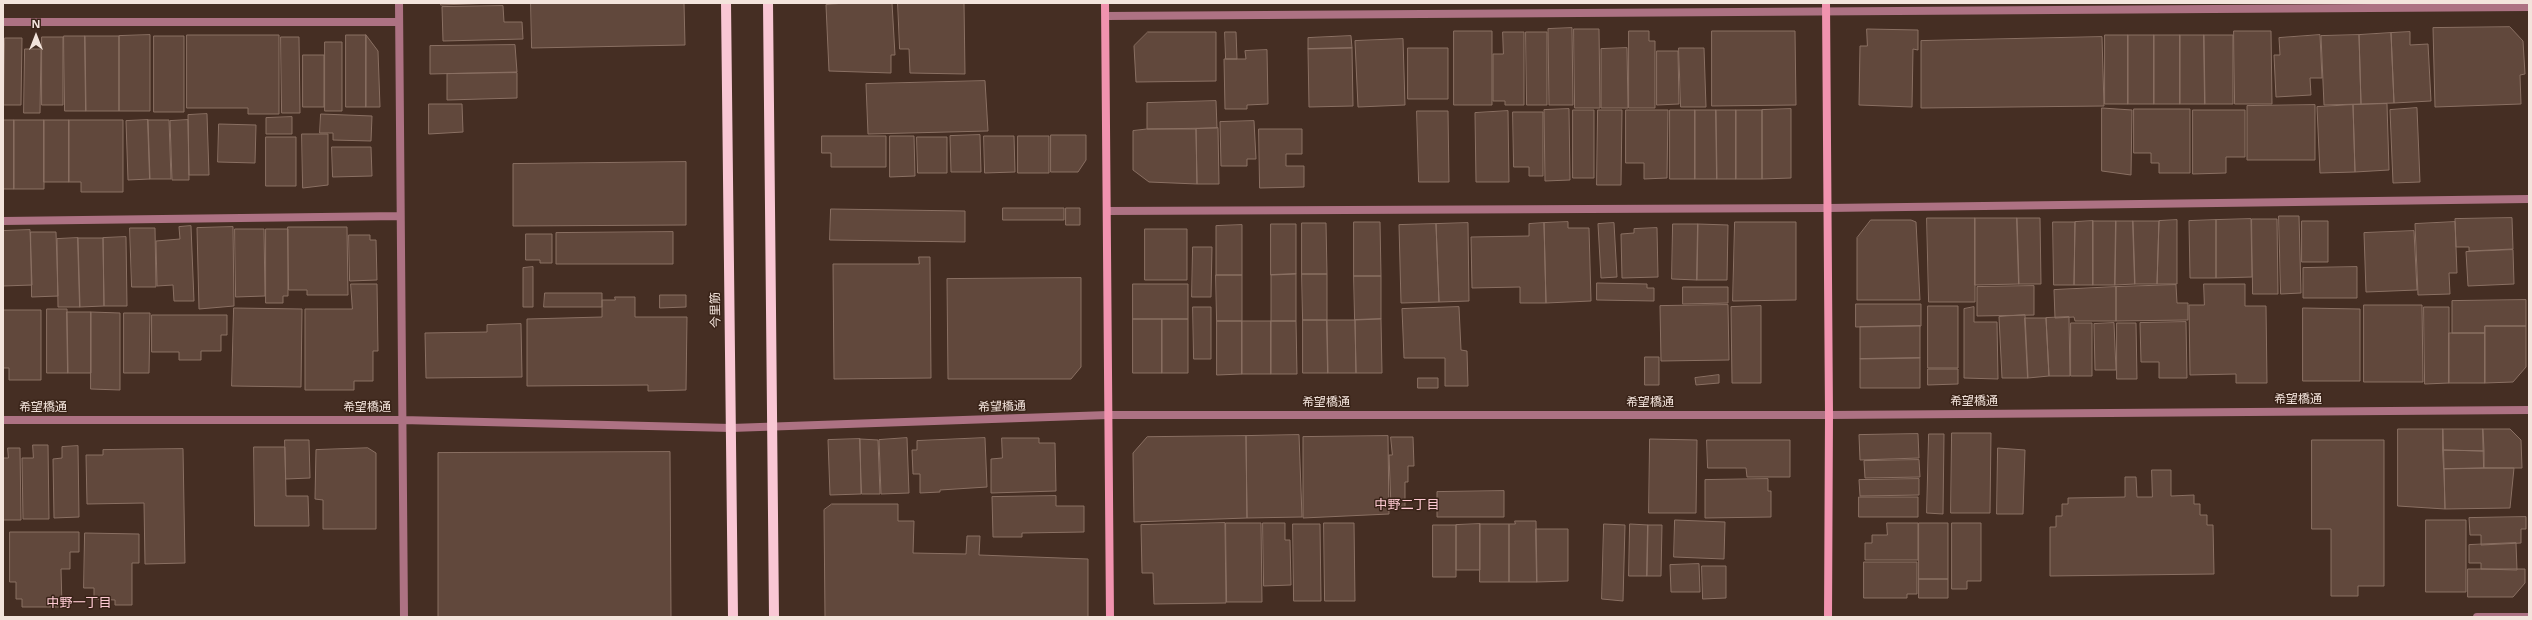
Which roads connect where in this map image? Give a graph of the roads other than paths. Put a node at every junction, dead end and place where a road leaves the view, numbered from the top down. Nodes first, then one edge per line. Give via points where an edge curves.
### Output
1 (398, 3) edge
2 (726, 3) edge
3 (768, 3) edge
4 (1105, 3) edge
5 (1826, 3) edge
6 (2529, 7) edge
7 (1826, 12) junction
8 (1106, 16) junction
9 (3, 22) edge
10 (399, 22) junction
11 (2529, 199) edge
12 (1828, 208) junction
13 (1107, 210) junction
14 (400, 216) junction
15 (3, 221) edge
16 (2529, 410) edge
17 (1108, 415) junction
18 (1829, 415) junction
19 (3, 420) edge
20 (402, 420) junction
21 (771, 426) junction
22 (731, 428) junction
23 (404, 617) edge
24 (734, 617) edge
25 (774, 617) edge
26 (1110, 617) edge
27 (1828, 617) edge
28 (2477, 617) edge
29 (2529, 617) edge

1 - 10 street
2 - 22 main road, 今里筋
3 - 21 main road
4 - 8 street
5 - 7 street
6 - 7 street
7 - 8 street
7 - 12 street
8 - 13 street
9 - 10 street
10 - 14 street
11 - 12 street
12 - 13 street
12 - 18 street
13 - 17 street
14 - 15 street
14 - 20 street
16 - 18 street, 希望橋通
17 - 18 street, 希望橋通
17 - 21 street, 希望橋通
17 - 26 street
18 - 27 street
19 - 20 street, 希望橋通
20 - 22 street, 希望橋通
20 - 23 street
21 - 22 street, 希望橋通
21 - 25 main road
22 - 24 main road, 今里筋
28 - 29 street

